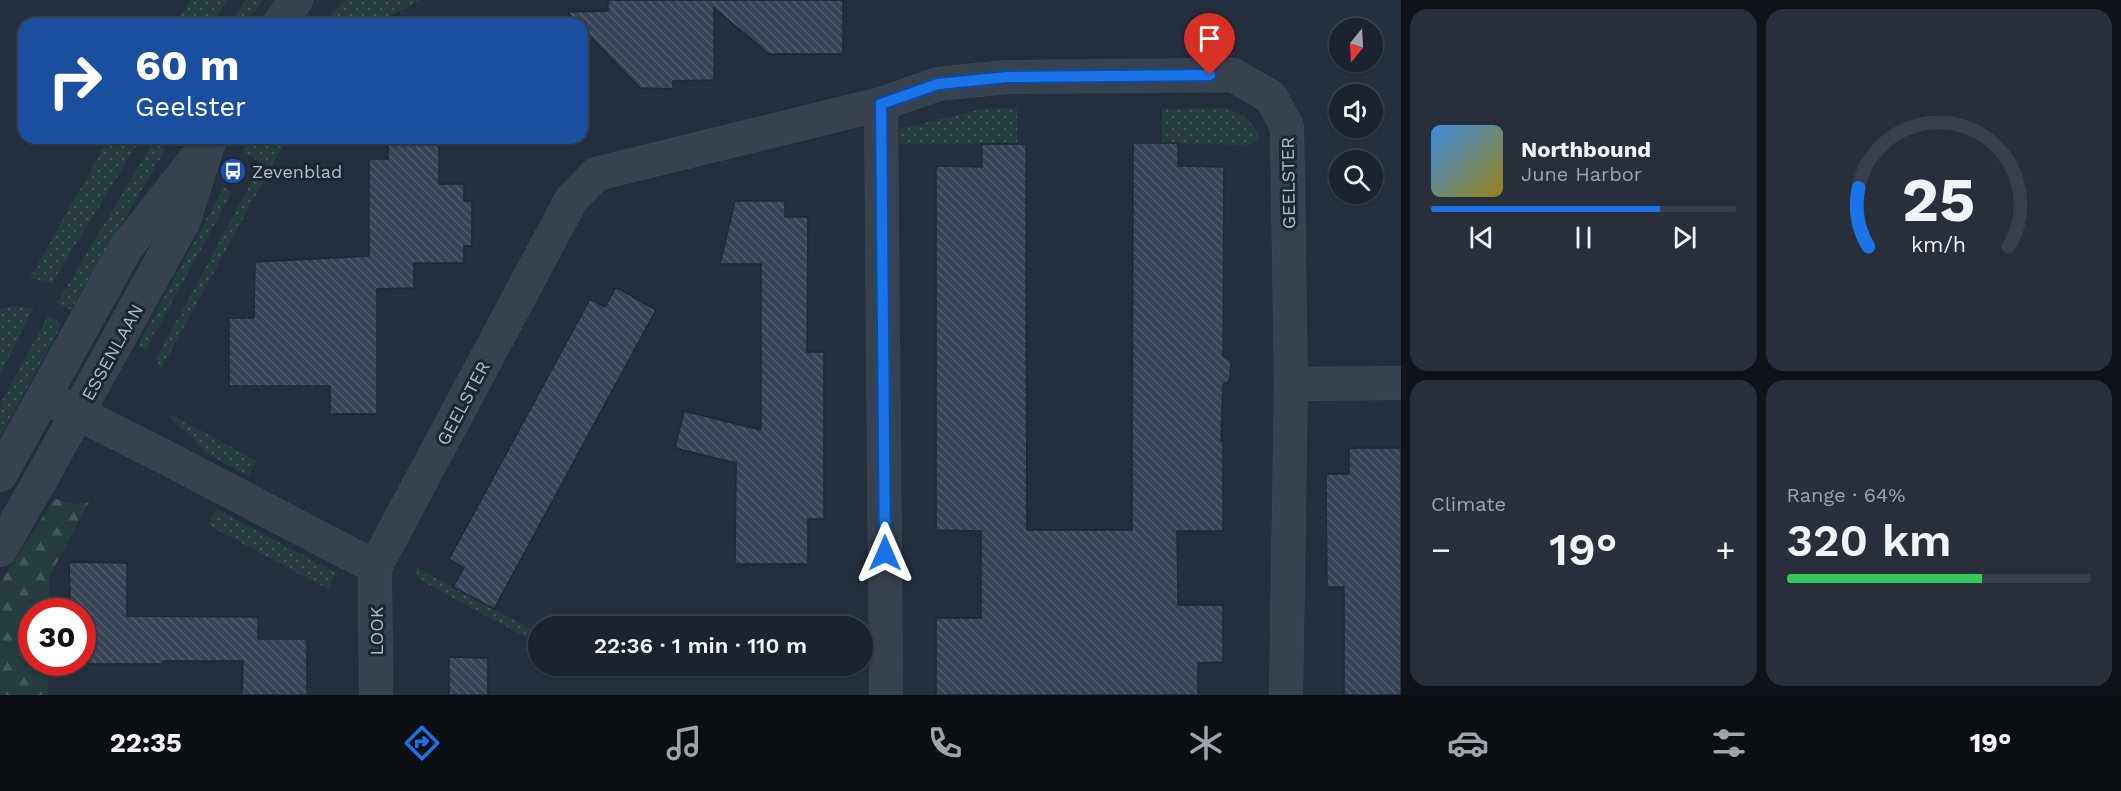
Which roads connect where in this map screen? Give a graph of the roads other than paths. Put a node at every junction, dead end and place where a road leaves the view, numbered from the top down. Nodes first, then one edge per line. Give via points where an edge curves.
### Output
1 (296, 0) edge
2 (283, 18) edge
3 (881, 104) junction
4 (206, 144) edge
5 (207, 144) edge
6 (1401, 383) edge
7 (1291, 384) junction
8 (44, 396) junction
9 (78, 413) junction
10 (0, 475) edge
11 (0, 550) edge
12 (375, 567) junction
13 (376, 695) edge
14 (886, 695) edge
15 (1286, 695) edge

1 - 2 street
3 - 7 street, GEELSTER via 938,84 1007,77 1233,75 1271,97 1287,127
3 - 12 street, GEELSTER via 596,174 571,200
3 - 14 street
4 - 8 street, ESSENLAAN via 126,249
5 - 9 street, ESSENLAAN via 183,222
6 - 7 street
7 - 15 street, GEELSTER
8 - 9 street
8 - 10 street, ESSENLAAN
9 - 11 street, ESSENLAAN
9 - 12 street
12 - 13 street, LOOK

